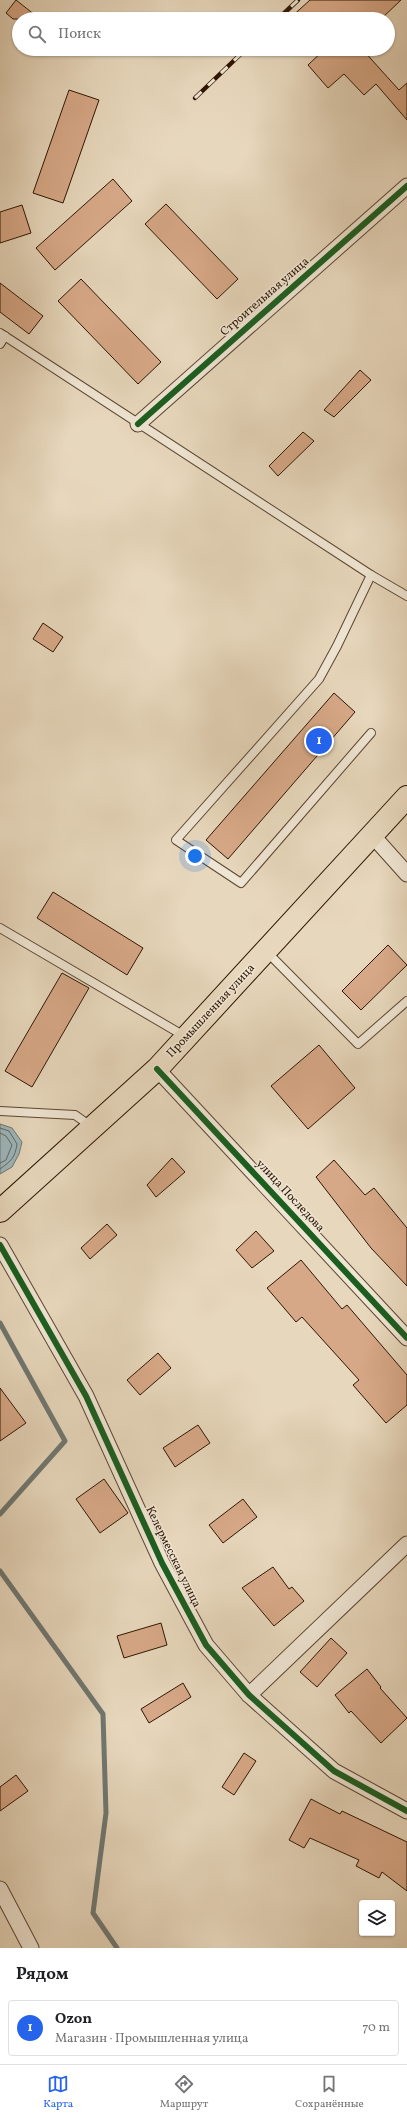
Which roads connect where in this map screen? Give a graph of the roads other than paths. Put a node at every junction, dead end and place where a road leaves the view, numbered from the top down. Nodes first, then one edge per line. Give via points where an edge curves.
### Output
1 (407, 186) edge
2 (3, 335) edge
3 (0, 344) edge
4 (138, 424) junction
5 (372, 575) junction
6 (407, 596) edge
7 (371, 733) dead end
8 (407, 797) edge
9 (373, 836) junction
10 (407, 874) edge
11 (0, 928) edge
12 (266, 951) junction
13 (407, 1001) edge
14 (187, 1038) junction
15 (158, 1069) junction
16 (0, 1111) edge
17 (92, 1128) junction
18 (0, 1211) edge
19 (0, 1245) edge
20 (407, 1338) edge
21 (407, 1544) edge
22 (249, 1695) junction
23 (407, 1811) edge
24 (0, 1889) edge
25 (31, 1948) edge

1 - 4 street, Строительная улица
2 - 3 lane
2 - 4 lane
4 - 5 lane
5 - 6 lane
5 - 7 lane via 318,679 176,840 241,883
8 - 9 main road, Промышленная улица
9 - 10 street
9 - 12 main road, Промышленная улица
11 - 14 lane
12 - 13 lane via 358,1044
12 - 14 main road, Промышленная улица
14 - 15 main road, Промышленная улица
15 - 17 main road, Промышленная улица
15 - 20 street, улица Последова
16 - 17 lane via 75,1115
17 - 18 main road, Промышленная улица
19 - 22 street, Келермесская улица via 86,1396 162,1563 206,1645
21 - 22 street
22 - 23 street, Келермесская улица via 334,1771
24 - 25 street

